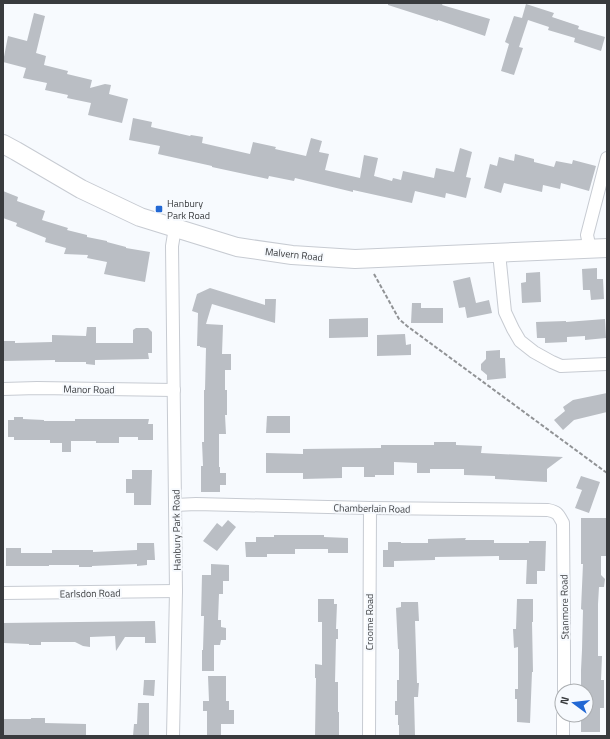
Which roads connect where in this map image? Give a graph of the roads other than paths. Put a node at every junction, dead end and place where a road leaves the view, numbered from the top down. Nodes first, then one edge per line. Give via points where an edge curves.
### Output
1 (3, 144) edge
2 (607, 158) edge
3 (175, 228) junction
4 (598, 248) edge
5 (499, 253) junction
6 (607, 364) edge
7 (3, 389) edge
8 (174, 390) junction
9 (175, 505) junction
10 (370, 508) junction
11 (563, 523) joint
12 (176, 591) junction
13 (3, 593) edge
14 (564, 683) edge
15 (563, 723) edge
16 (173, 736) edge
17 (369, 736) edge
18 (563, 736) edge

1 - 3 main road, Malvern Road via 81,189 140,217
2 - 4 street via 587,235
3 - 5 main road, Malvern Road via 237,247 292,256 355,259
3 - 8 street, Hanbury Park Road via 172,246
4 - 5 main road, Malvern Road
5 - 6 street via 505,312 520,341 534,352 561,366
7 - 8 street, Manor Road
8 - 9 street, Hanbury Park Road
9 - 10 street, Chamberlain Road
9 - 12 street, Hanbury Park Road
10 - 11 street, Chamberlain Road via 548,510 558,514
10 - 17 street, Croome Road
11 - 14 street, Stanmore Road
12 - 13 street, Earlsdon Road
12 - 16 street, Hanbury Park Road
15 - 18 street

